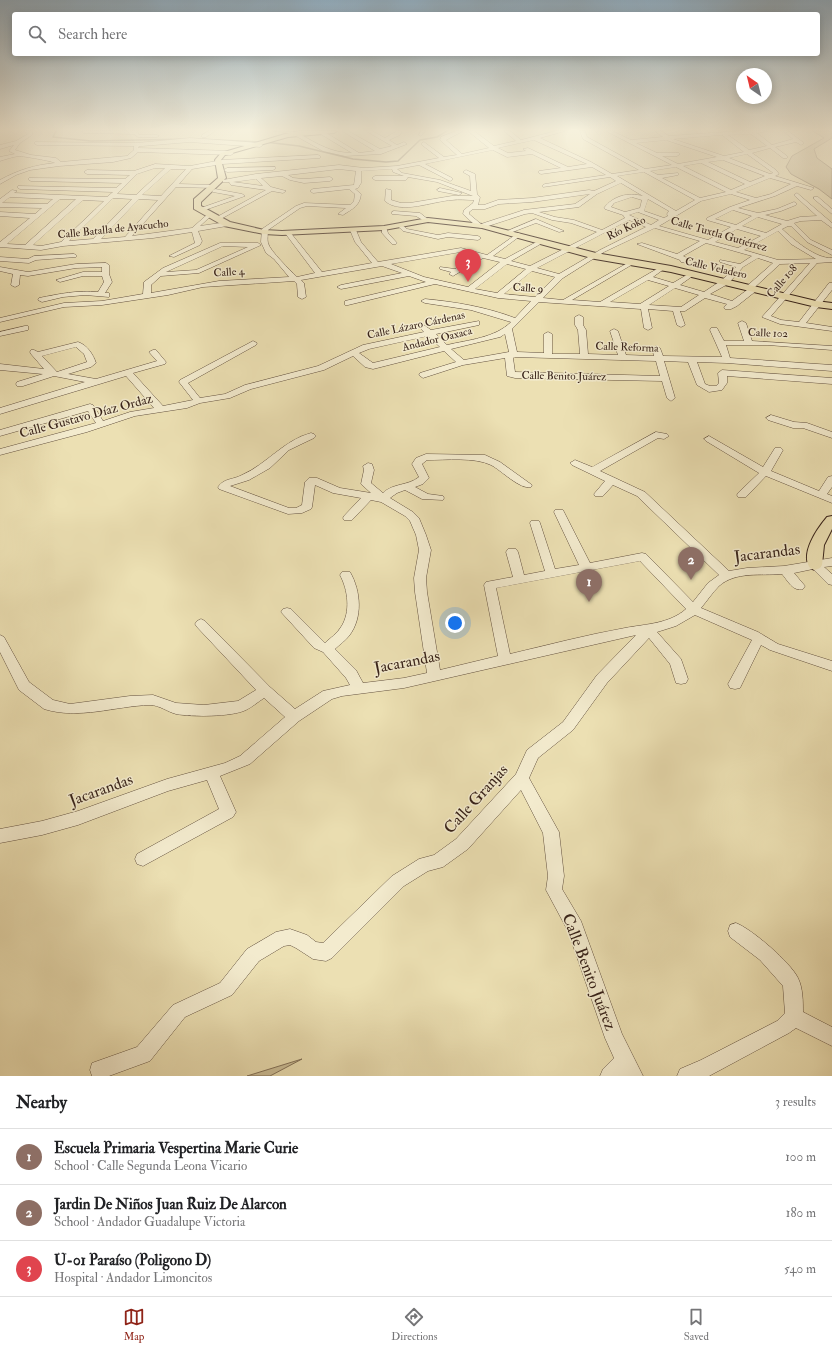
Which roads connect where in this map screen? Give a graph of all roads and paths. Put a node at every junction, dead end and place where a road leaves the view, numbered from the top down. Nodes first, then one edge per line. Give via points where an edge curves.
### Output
1 (27, 181) edge
2 (126, 181) edge
3 (154, 181) edge
4 (178, 181) edge
5 (220, 181) edge
6 (225, 181) edge
7 (226, 181) edge
8 (261, 181) edge
9 (291, 181) edge
10 (310, 181) edge
11 (329, 181) edge
12 (360, 181) edge
13 (439, 181) edge
14 (473, 181) edge
15 (571, 181) edge
16 (621, 181) joint
17 (665, 181) edge
18 (709, 181) edge
19 (741, 181) edge
20 (762, 181) edge
21 (786, 181) edge
22 (566, 182) joint
23 (796, 184) junction
24 (174, 185) junction
25 (751, 186) junction
26 (20, 187) junction
27 (353, 188) junction
28 (214, 189) junction
29 (118, 190) junction
30 (270, 190) junction
31 (325, 190) junction
32 (388, 190) dead end
33 (440, 190) dead end
34 (283, 191) dead end
35 (312, 192) dead end
36 (595, 192) junction
37 (731, 192) junction
38 (474, 195) junction
39 (798, 195) junction
40 (5, 196) edge
41 (242, 196) junction
42 (564, 196) junction
43 (59, 197) junction
44 (110, 197) junction
45 (137, 197) junction
46 (81, 198) junction
47 (162, 198) junction
48 (255, 198) junction
49 (647, 198) junction
50 (816, 198) dead end
51 (532, 200) junction
52 (699, 200) junction
53 (755, 200) junction
54 (0, 203) edge
55 (47, 206) junction
56 (473, 206) junction
57 (353, 207) junction
58 (732, 208) junction
59 (556, 209) junction
60 (640, 211) junction
61 (205, 212) junction
62 (533, 212) junction
63 (797, 212) junction
64 (832, 212) edge
65 (0, 214) edge
66 (341, 214) dead end
67 (394, 214) dead end
68 (8, 215) junction
69 (758, 215) junction
70 (819, 215) junction
71 (36, 216) junction
72 (627, 216) junction
73 (671, 216) junction
74 (217, 219) junction
75 (426, 220) junction
76 (664, 220) junction
77 (0, 222) edge
78 (601, 223) dead end
79 (788, 223) junction
80 (227, 224) junction
81 (480, 225) junction
82 (400, 226) junction
83 (652, 226) junction
84 (832, 226) edge
85 (738, 227) junction
86 (384, 228) junction
87 (493, 228) junction
88 (613, 228) junction
89 (778, 228) junction
90 (194, 229) junction
91 (353, 230) junction
92 (561, 231) dead end
93 (262, 232) junction
94 (288, 232) junction
95 (508, 232) junction
96 (602, 232) junction
97 (624, 233) dead end
98 (518, 234) junction
99 (766, 235) junction
100 (631, 236) junction
101 (478, 238) junction
102 (126, 239) junction
103 (95, 241) junction
104 (542, 241) junction
105 (707, 242) junction
106 (261, 243) junction
107 (394, 243) dead end
108 (63, 244) junction
109 (640, 244) dead end
110 (0, 245) edge
111 (27, 247) junction
112 (568, 248) junction
113 (461, 250) junction
114 (738, 251) junction
115 (832, 253) edge
116 (74, 256) dead end
117 (485, 256) junction
118 (594, 256) junction
119 (758, 256) junction
120 (0, 259) edge
121 (682, 259) junction
122 (824, 260) junction
123 (832, 260) edge
124 (183, 261) junction
125 (722, 261) dead end
126 (815, 261) junction
127 (505, 262) junction
128 (778, 262) junction
129 (631, 263) junction
130 (380, 264) junction
131 (705, 266) dead end
132 (741, 266) junction
133 (442, 268) dead end
134 (0, 269) edge
135 (530, 269) junction
136 (666, 269) junction
137 (17, 273) junction
138 (105, 274) junction
139 (157, 274) junction
140 (410, 274) junction
141 (692, 274) junction
142 (560, 276) junction
143 (320, 277) junction
144 (647, 277) junction
145 (60, 280) dead end
146 (295, 280) junction
147 (435, 282) junction
148 (725, 282) junction
149 (15, 285) dead end
150 (832, 285) edge
151 (674, 286) junction
152 (341, 287) dead end
153 (752, 289) junction
154 (469, 290) junction
155 (100, 295) junction
156 (144, 296) junction
157 (498, 296) junction
158 (703, 296) junction
159 (783, 296) junction
160 (302, 297) dead end
161 (42, 300) dead end
162 (536, 300) junction
163 (425, 301) dead end
164 (563, 302) junction
165 (348, 303) dead end
166 (605, 304) junction
167 (816, 304) junction
168 (832, 306) edge
169 (642, 307) junction
170 (679, 309) junction
171 (612, 314) dead end
172 (579, 317) dead end
173 (0, 320) edge
174 (516, 321) junction
175 (476, 323) dead end
176 (742, 323) dead end
177 (421, 325) dead end
178 (681, 325) dead end
179 (801, 325) junction
180 (25, 328) dead end
181 (648, 328) dead end
182 (508, 329) junction
183 (832, 329) edge
184 (714, 330) dead end
185 (614, 331) dead end
186 (430, 333) junction
187 (0, 334) edge
188 (548, 334) dead end
189 (749, 342) junction
190 (253, 343) dead end
191 (721, 343) junction
192 (656, 348) dead end
193 (832, 348) edge
194 (446, 349) junction
195 (153, 352) dead end
196 (354, 353) junction
197 (513, 354) junction
198 (548, 356) junction
199 (584, 357) junction
200 (623, 358) junction
201 (661, 360) junction
202 (692, 360) junction
203 (726, 360) junction
204 (462, 363) junction
205 (0, 367) edge
206 (832, 368) edge
207 (128, 373) junction
208 (56, 374) junction
209 (423, 375) dead end
210 (666, 379) junction
211 (96, 382) junction
212 (832, 382) edge
213 (20, 384) dead end
214 (226, 396) joint
215 (671, 398) dead end
216 (198, 401) junction
217 (160, 409) junction
218 (0, 411) edge
219 (771, 418) dead end
220 (101, 424) junction
221 (0, 433) edge
222 (832, 435) edge
223 (311, 436) dead end
224 (664, 436) dead end
225 (709, 440) dead end
226 (778, 450) dead end
227 (0, 452) edge
228 (575, 463) dead end
229 (368, 466) dead end
230 (592, 471) junction
231 (765, 472) junction
232 (832, 479) edge
233 (612, 480) junction
234 (527, 485) dead end
235 (405, 486) junction
236 (599, 494) dead end
237 (742, 495) dead end
238 (369, 496) junction
239 (821, 496) junction
240 (439, 498) dead end
241 (384, 499) junction
242 (832, 500) edge
243 (559, 512) dead end
244 (348, 518) dead end
245 (832, 520) edge
246 (535, 523) dead end
247 (512, 552) dead end
248 (832, 562) edge
249 (815, 565) junction
250 (586, 567) junction
251 (785, 570) junction
252 (552, 573) junction
253 (346, 575) dead end
254 (727, 576) junction
255 (519, 579) junction
256 (832, 580) edge
257 (799, 586) dead end
258 (694, 610) junction
259 (287, 612) dead end
260 (201, 624) dead end
261 (649, 630) junction
262 (759, 639) junction
263 (0, 640) edge
264 (327, 650) junction
265 (505, 660) junction
266 (832, 666) edge
267 (434, 676) junction
268 (680, 679) dead end
269 (735, 684) dead end
270 (358, 689) junction
271 (265, 691) junction
272 (294, 718) junction
273 (212, 774) junction
274 (522, 778) junction
275 (0, 836) edge
276 (143, 859) dead end
277 (736, 931) dead end
278 (794, 1017) junction
279 (832, 1036) edge
280 (629, 1068) edge
281 (99, 1070) dead end
282 (610, 1076) edge
283 (687, 1076) edge

1 - 26 street
2 - 29 street
3 - 45 street
4 - 24 street
5 - 28 main road
6 - 28 main road
7 - 30 street
8 - 30 street
9 - 10 street
11 - 31 street
12 - 27 street
13 - 38 street
14 - 38 street
15 - 22 street
16 - 36 street
16 - 49 street
17 - 52 street
18 - 37 street
19 - 25 street
20 - 25 street, Río Koko
21 - 23 street
22 - 42 street via 545,186
23 - 39 street via 810,188
23 - 53 street
24 - 28 street
24 - 47 street
25 - 37 street, Río Koko
26 - 29 street
26 - 40 street
27 - 31 street
27 - 57 street via 358,194 358,200
28 - 41 street
28 - 61 main road via 198,201 197,207
29 - 44 street
30 - 34 street
30 - 48 street
31 - 35 street
32 - 38 street via 388,202 393,204 417,204
33 - 38 street
36 - 42 street
36 - 59 street via 577,206
37 - 52 street, Río Koko
37 - 53 street
38 - 56 street via 476,204
39 - 63 street via 792,199
39 - 70 street
40 - 43 street
40 - 54 street
41 - 48 street
41 - 61 street
42 - 51 street
43 - 46 street
43 - 55 street
44 - 45 street
44 - 46 street
44 - 108 street
45 - 47 street
45 - 103 street
46 - 111 street
47 - 102 street
48 - 74 street
49 - 60 street
49 - 72 street, Calle Tuxtla Gutiérrez via 633,194 614,200 607,207
49 - 73 street via 674,211
50 - 64 street
51 - 56 street via 498,202 495,206
51 - 59 street
52 - 73 street, Río Koko
53 - 58 street
54 - 55 street
55 - 71 street
56 - 81 street via 466,214
57 - 66 street
57 - 93 street via 309,204 298,207
58 - 69 street
58 - 85 street via 709,219
59 - 62 street
60 - 72 street
60 - 76 street
61 - 74 main road, Calle Veladero
61 - 90 street
62 - 81 street via 524,212
62 - 96 street via 554,219 572,221
63 - 69 street via 779,210
63 - 70 street
63 - 79 street
64 - 70 street
65 - 68 street
67 - 75 street via 418,214
68 - 71 street
68 - 77 street
69 - 79 street
69 - 85 street
70 - 84 street
71 - 110 street
72 - 83 street, Calle Tuxtla Gutiérrez
72 - 88 street
73 - 76 street, Río Koko
74 - 80 main road, Calle Veladero
75 - 81 main road, Calle Veladero
75 - 82 main road, Calle Veladero
76 - 83 street, Río Koko
78 - 88 street
79 - 89 street
79 - 115 street via 809,241
80 - 90 street, Calle Batalla de Ayacucho
80 - 93 main road, Calle Veladero
81 - 87 main road, Calle Veladero
82 - 86 main road, Calle Veladero
82 - 101 street via 405,230 438,237 448,235
83 - 100 street, Río Koko
83 - 105 street, Calle Tuxtla Gutiérrez
85 - 99 street
85 - 105 street
86 - 91 main road, Calle Veladero
86 - 107 street via 384,233
87 - 95 main road, Calle Veladero
87 - 101 street
88 - 96 street
89 - 99 street
89 - 122 street via 793,243
90 - 102 street, Calle Batalla de Ayacucho
90 - 124 street via 198,244 172,256
91 - 94 main road, Calle Veladero
91 - 130 street via 358,242
92 - 95 street via 536,221
93 - 94 main road, Calle Veladero
93 - 106 street
94 - 143 street
95 - 98 main road, Calle Veladero
96 - 112 street
97 - 100 street
98 - 104 main road, Calle Veladero
98 - 117 street
99 - 114 street
100 - 118 street, Río Koko
101 - 113 street
102 - 103 street, Calle Batalla de Ayacucho
103 - 108 street, Calle Batalla de Ayacucho
104 - 112 main road, Calle Veladero
104 - 127 street
105 - 114 street, Calle Tuxtla Gutiérrez
105 - 121 street
106 - 124 street via 230,241
106 - 139 street via 203,270
106 - 146 street
108 - 111 street, Calle Batalla de Ayacucho via 41,248
109 - 121 street
110 - 111 street, Calle Batalla de Ayacucho
112 - 118 main road, Calle Veladero
112 - 135 street
113 - 117 street
113 - 130 street, Calle 4
114 - 119 street, Calle Tuxtla Gutiérrez
116 - 120 street via 34,258 29,261
117 - 127 street
117 - 133 street via 455,273
118 - 129 main road, Calle Veladero
118 - 142 street, Río Koko
119 - 128 street, Calle Tuxtla Gutiérrez
119 - 132 street
121 - 131 street
121 - 136 street
122 - 123 street, Calle Tuxtla Gutiérrez
122 - 126 street, Calle Tuxtla Gutiérrez
124 - 139 street
125 - 132 street
126 - 128 street, Calle Tuxtla Gutiérrez
126 - 159 street, Calle 108
127 - 135 street
127 - 154 street
128 - 153 street
129 - 136 main road, Calle Veladero
129 - 164 street
130 - 140 street, Calle 9
130 - 143 street, Calle 4
132 - 148 street
134 - 137 street
135 - 142 street
135 - 157 street
136 - 141 main road, Calle Veladero
136 - 144 street
137 - 138 street via 106,265
137 - 149 street
138 - 145 street via 83,274
138 - 155 street via 108,282
139 - 156 street via 147,284
140 - 147 street, Calle 9
140 - 152 street
141 - 148 main road, Calle Veladero
141 - 151 street
142 - 162 street, Río Koko
143 - 146 street, Calle 4
144 - 151 street
144 - 166 street
146 - 156 street, Calle 4 via 219,283
146 - 160 street via 300,284
147 - 154 street, Calle 9
147 - 165 street
148 - 153 main road, Calle Veladero
148 - 158 street
150 - 167 street
151 - 158 street
151 - 169 street
153 - 158 street via 731,306
153 - 159 main road, Calle Veladero
154 - 157 street, Calle 9
155 - 156 street
155 - 161 street via 78,293
156 - 173 street, Calle 4 via 102,303 42,308
157 - 162 street, Calle 9
158 - 170 street
159 - 167 main road, Calle Veladero
159 - 179 street, Calle 108 via 766,317
162 - 164 street, Calle 9
162 - 174 street, Río Koko
163 - 174 street via 463,306 506,316
164 - 166 street, Calle 9
166 - 169 street, Calle 9
166 - 171 street
167 - 168 main road, Calle Veladero
167 - 179 street
169 - 170 street, Calle 9
169 - 181 street
170 - 178 street
172 - 199 street
174 - 182 street, Río Koko
175 - 186 street, Calle Lázaro Cárdenas
176 - 189 street
177 - 186 street
179 - 183 street
180 - 187 street
182 - 194 street, Andador Oaxaca via 488,338
182 - 197 street, Calle Benito Juárez
184 - 191 street
185 - 200 street
186 - 194 street
186 - 196 street, Calle Lázaro Cárdenas via 366,347
188 - 198 street
189 - 191 street, Calle 102
189 - 193 street, Calle 102
190 - 216 street via 184,382
191 - 203 street
192 - 201 street
194 - 196 street, Andador Oaxaca via 370,366
194 - 204 street
195 - 207 street via 162,362
196 - 214 street, Calle Lázaro Cárdenas via 321,368 248,387
197 - 198 street, Calle Reforma
197 - 204 street, Calle Reforma
197 - 210 street, Calle Benito Juárez via 509,358 510,374 515,375
198 - 199 street, Calle Reforma
199 - 200 street, Calle Reforma
200 - 201 street, Calle Reforma
201 - 202 street, Calle Reforma
201 - 210 street
202 - 203 street, Calle Reforma
202 - 212 street via 701,385 709,390 719,388 723,383 722,373
203 - 206 street, Calle Reforma
204 - 209 street, Calle Reforma
205 - 208 street
207 - 211 street
207 - 217 street
208 - 208 street via 36,354 78,344 92,363
208 - 211 street
208 - 213 street
210 - 215 street
211 - 218 street
214 - 216 street, Calle Gustavo Díaz Ordaz
216 - 217 street, Calle Gustavo Díaz Ordaz via 187,406
217 - 220 street, Calle Gustavo Díaz Ordaz
219 - 222 street via 793,425 804,425
220 - 221 street via 90,407
220 - 227 street, Calle Gustavo Díaz Ordaz
223 - 238 street via 286,448 266,466 223,487 288,511 298,511 307,507 308,486 313,480 337,491
224 - 230 street via 656,435
225 - 231 street via 721,452
226 - 231 street
228 - 230 street
229 - 241 street via 366,484
230 - 233 street
231 - 237 street
231 - 239 street
232 - 239 street
233 - 236 street
233 - 254 street via 636,490 648,499
234 - 235 street via 490,460 426,457 417,464 424,478 421,482
235 - 240 street via 426,497
235 - 241 street via 388,493
238 - 241 street
238 - 244 street
239 - 242 street
241 - 267 street via 415,520 421,535 425,550 420,578
243 - 250 street
245 - 249 main road via 821,534 815,548
246 - 252 street
247 - 255 street
248 - 249 street, Jacarandas
249 - 251 street, Jacarandas
249 - 256 street
250 - 252 street
250 - 258 street via 642,557
251 - 254 street, Jacarandas
251 - 257 street
252 - 255 street
253 - 264 street via 352,590 351,619 345,632
254 - 258 street, Jacarandas via 714,584
255 - 265 street via 490,585
258 - 261 street, Jacarandas
258 - 262 street
259 - 264 street via 318,645
260 - 271 street
261 - 265 street, Jacarandas via 626,632
261 - 268 street via 676,662
261 - 274 street, Calle Granjas via 602,679 568,726 532,754
262 - 266 street
262 - 269 street
263 - 271 street via 24,686 49,705 70,709 153,700 176,708 204,711 241,706
264 - 270 street via 351,674
265 - 267 street, Jacarandas
267 - 270 street, Jacarandas via 404,684
270 - 272 street, Jacarandas via 328,695
271 - 272 street
272 - 273 street, Jacarandas via 245,760
273 - 275 street, Jacarandas via 167,785 78,818
273 - 276 street via 228,812
274 - 280 street, Calle Benito Juárez via 551,832 556,876 554,890 575,927 614,1038
274 - 281 street, Calle Granjas via 462,844 437,862 424,864 398,881 326,952 313,950 290,937 282,938 253,955 226,989 179,1011 143,1054
277 - 278 street via 766,954 791,982
278 - 279 street
278 - 283 street via 783,1027
280 - 282 street

